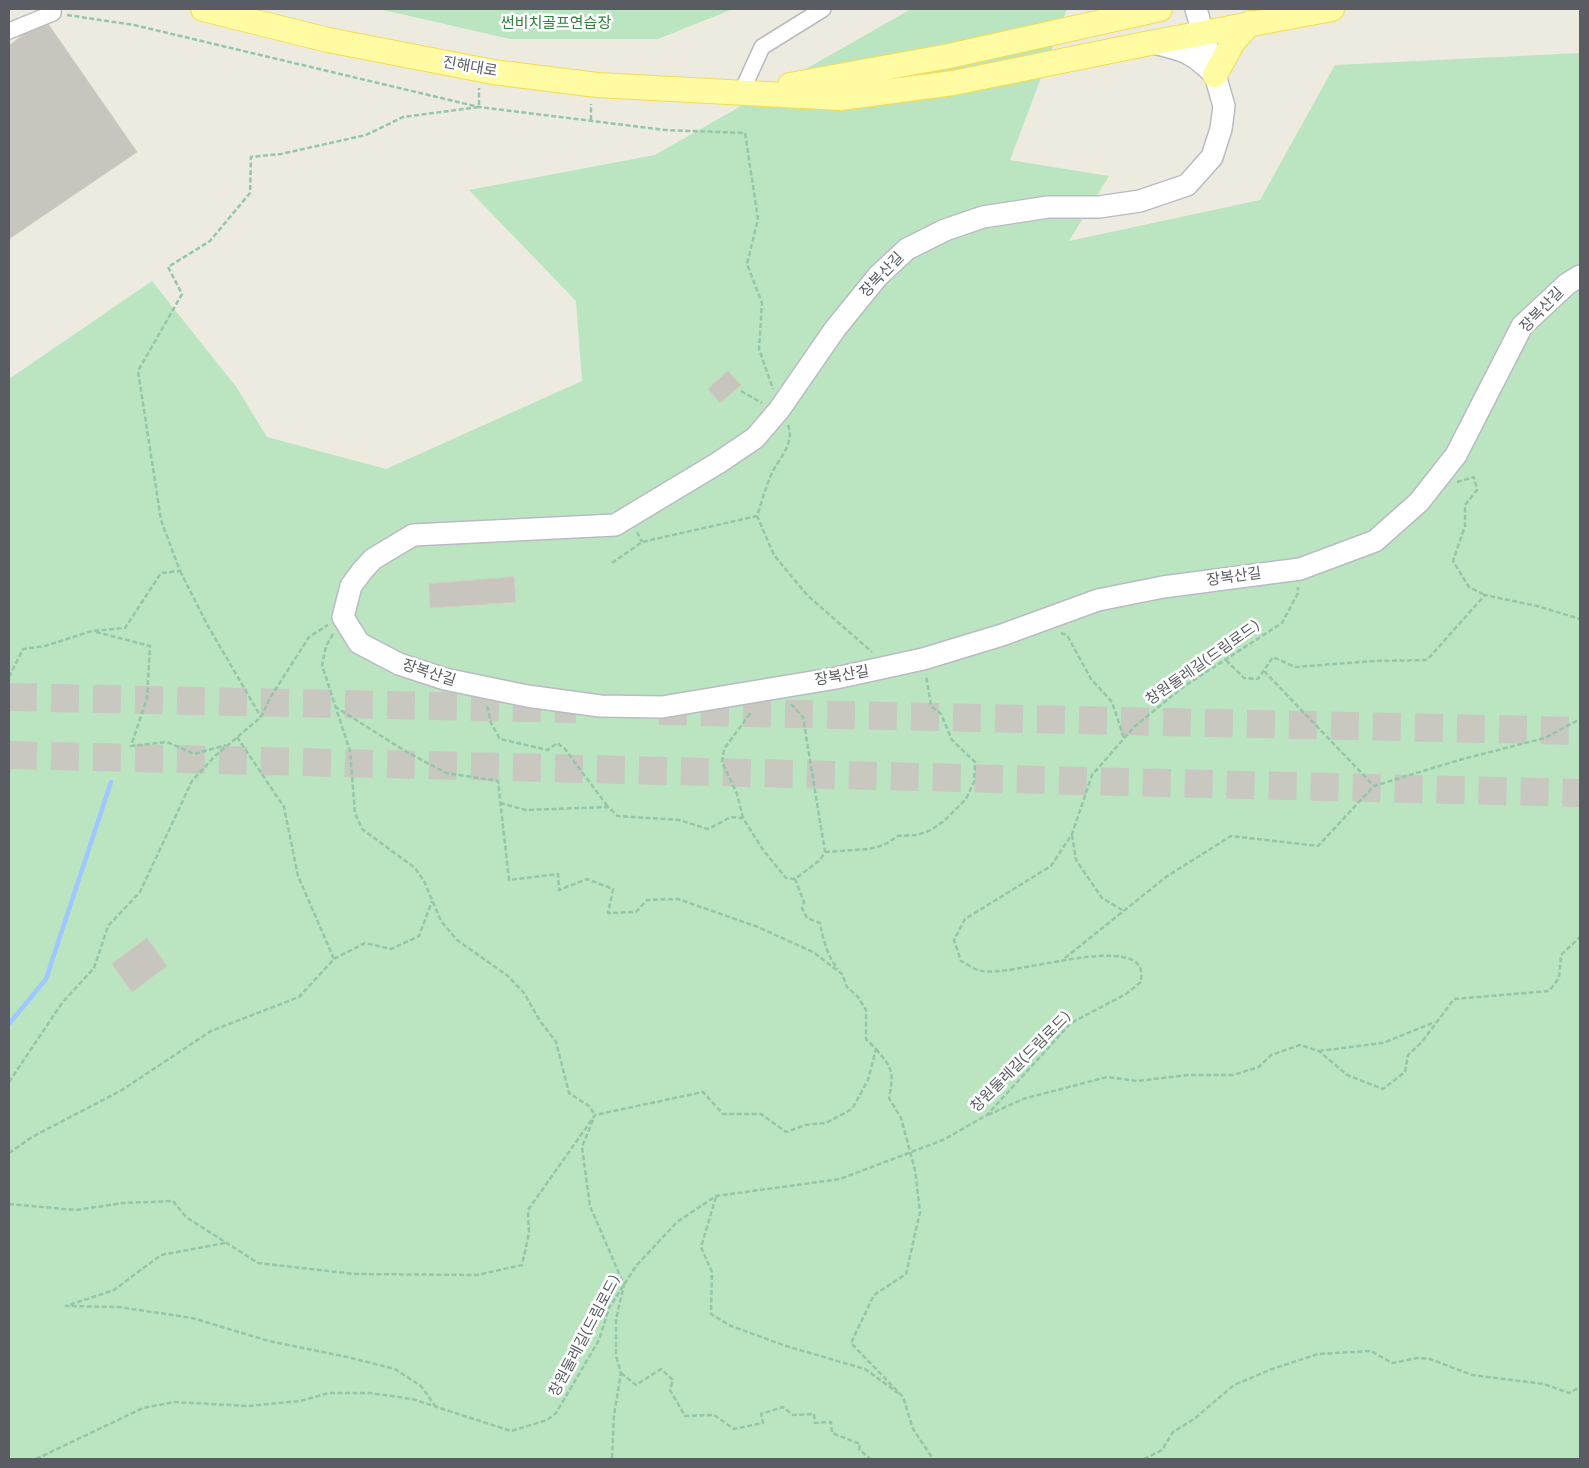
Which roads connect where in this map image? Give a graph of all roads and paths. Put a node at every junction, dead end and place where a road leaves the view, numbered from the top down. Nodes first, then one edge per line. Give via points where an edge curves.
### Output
1 (203, 9) edge
2 (823, 9) edge
3 (1196, 9) edge
4 (1332, 9) edge
5 (1149, 10) edge
6 (53, 11) edge
7 (1250, 23) junction
8 (9, 31) edge
9 (1204, 32) junction
10 (1150, 42) junction
11 (478, 69) junction
12 (1215, 75) junction
13 (741, 93) junction
14 (479, 108) junction
15 (1580, 276) edge
16 (741, 391) dead end
17 (778, 411) junction
18 (1456, 482) dead end
19 (757, 516) junction
20 (612, 563) dead end
21 (1300, 568) junction
22 (180, 571) junction
23 (1485, 595) junction
24 (343, 617) junction
25 (1580, 619) edge
26 (1037, 622) junction
27 (92, 631) junction
28 (920, 660) junction
29 (1226, 660) junction
30 (881, 668) junction
31 (1264, 671) junction
32 (9, 677) edge
33 (774, 686) junction
34 (482, 688) junction
35 (739, 694) junction
36 (334, 706) junction
37 (261, 717) junction
38 (1580, 719) edge
39 (237, 737) junction
40 (1124, 738) junction
41 (228, 745) junction
42 (1374, 786) junction
43 (500, 803) junction
44 (608, 807) junction
45 (743, 818) junction
46 (1072, 834) junction
47 (824, 852) junction
48 (795, 879) junction
49 (432, 900) junction
50 (1124, 911) junction
51 (1580, 937) edge
52 (334, 958) junction
53 (1064, 958) junction
54 (842, 974) junction
55 (1436, 1022) junction
56 (876, 1050) junction
57 (1319, 1051) junction
58 (9, 1082) edge
59 (595, 1115) junction
60 (987, 1115) junction
61 (910, 1152) junction
62 (9, 1153) edge
63 (716, 1196) junction
64 (9, 1204) edge
65 (226, 1243) junction
66 (624, 1285) junction
67 (621, 1373) junction
68 (1580, 1387) edge
69 (903, 1397) junction
70 (436, 1407) junction
71 (36, 1459) edge
72 (612, 1459) edge
73 (870, 1459) edge
74 (933, 1459) edge
75 (1144, 1459) edge

1 - 11 main road, 진해대로 via 328,40
2 - 13 street via 762,47
3 - 9 street, 장복산길
4 - 7 main road
5 - 13 main road via 920,61
6 - 8 street
6 - 14 path via 134,25
7 - 9 main road
7 - 12 main road via 1233,42
9 - 10 main road
9 - 12 street, 장복산길
10 - 12 street via 1182,50 1197,58
10 - 13 main road via 953,83 840,98
11 - 13 main road, 진해대로 via 598,85
11 - 14 path
12 - 17 street, 장복산길 via 1224,106 1221,129 1212,157 1187,185 1140,201 1099,207 1048,207 983,217 907,249 878,276 835,329
14 - 17 path via 665,130 745,133 758,220 747,264 762,303 759,349
14 - 22 path via 403,117 366,135 281,154 251,157 250,194 210,241 168,267 182,294 138,371 161,520
15 - 21 street, 장복산길 via 1522,326 1456,455 1419,502 1375,541
16 - 17 path
17 - 19 path via 789,427 790,436
17 - 24 street, 장복산길 via 755,438 615,525 413,536 362,571 351,586
18 - 23 path via 1474,477 1477,490 1465,505 1465,526 1453,561 1469,587
19 - 20 path via 642,542
19 - 30 path via 774,555 807,595 874,653
21 - 26 street, 장복산길 via 1154,588 1098,600
21 - 29 path, 창원둘레길(드림로드) via 1298,593 1282,623
22 - 27 path via 161,573 125,628
22 - 37 path
23 - 25 path
23 - 31 path via 1427,660 1295,667 1273,656
24 - 34 street, 장복산길 via 358,643 391,660
24 - 36 path via 326,646 322,666
24 - 37 path via 309,637
26 - 28 street, 장복산길
26 - 40 path via 1067,635 1091,679 1112,702
27 - 32 path via 45,646 23,649
27 - 41 path via 150,646 147,698 131,746 167,742 194,754
28 - 30 street, 장복산길
28 - 47 path via 928,678 931,706 941,714 952,740 975,762 974,782 966,799 944,821 923,834 898,836 869,849
29 - 31 path via 1244,678 1258,679
29 - 40 path, 창원둘레길(드림로드) via 1160,704
30 - 33 street, 장복산길
31 - 42 path
33 - 35 street, 장복산길
33 - 47 path via 803,717
34 - 35 street, 장복산길 via 600,706 662,707
34 - 44 path via 491,723 500,739 548,750 557,744 565,748
35 - 45 path via 754,709 724,749 722,762 737,794
36 - 43 path via 446,773 498,781
36 - 49 path via 350,752 355,813 362,829 415,868
37 - 39 path
38 - 42 path via 1546,738
39 - 41 path
39 - 52 path via 284,807 298,876
40 - 46 path, 창원둘레길(드림로드) via 1092,775
41 - 58 path via 192,781 140,892 108,926 94,968 62,1003
42 - 50 path via 1318,846 1231,836 1166,878
43 - 44 path via 526,810
43 - 54 path via 509,880 558,874 559,890 587,879 613,888 608,913 636,912 647,900 678,899 758,927 813,952
44 - 45 path via 618,816 679,820 708,828 732,817
45 - 48 path via 786,878
46 - 50 path via 1076,860 1102,898
46 - 53 path, 창원둘레길(드림로드) via 1051,866 966,919 954,940 961,961 982,971 1021,968
47 - 48 path via 820,860
48 - 54 path via 804,902 802,908 807,918 820,924 831,961
49 - 52 path via 419,936 391,949 365,943
49 - 59 path via 441,921 457,940 508,976 524,993 556,1042 570,1092 589,1106
50 - 53 path
51 - 55 path via 1561,954 1559,978 1549,991 1454,999
52 - 62 path via 299,996 211,1031 122,1090 32,1137
53 - 60 path, 창원둘레길(드림로드) via 1124,956 1138,965 1141,982 1126,994 1071,1023
54 - 56 path via 847,987 866,1010 866,1039
55 - 57 path via 1383,1043
55 - 57 path via 1408,1055 1405,1072 1383,1089 1347,1075
56 - 59 path via 868,1080 852,1108 826,1123 786,1132 761,1114 723,1114 703,1092
56 - 61 path via 892,1067 889,1098 901,1118
57 - 60 path via 1300,1045 1271,1055 1259,1067 1233,1076 1188,1075 1137,1081 1107,1077 1023,1099
59 - 65 path via 528,1210 529,1233 522,1265 477,1274 354,1274 258,1263
59 - 66 path via 582,1148 590,1206
60 - 61 path, 창원둘레길(드림로드) via 943,1140
61 - 63 path, 창원둘레길(드림로드) via 840,1179
61 - 69 path via 920,1212 906,1274 874,1295 850,1343
63 - 66 path, 창원둘레길(드림로드) via 677,1222
63 - 69 path via 701,1247 712,1272 711,1314 731,1326 786,1346 865,1369
64 - 65 path via 76,1210 123,1203 173,1201 186,1218
65 - 70 path via 161,1255 114,1290 66,1306 119,1307 192,1318 269,1341 395,1369 421,1386
66 - 67 path via 616,1319 615,1343
66 - 70 path, 창원둘레길(드림로드) via 609,1308 599,1340 556,1414 547,1420 511,1431
67 - 72 path via 614,1415
67 - 73 path via 636,1384 661,1368 673,1380 670,1390 685,1416 714,1415 734,1430 763,1423 761,1414 783,1407 793,1416 814,1414 816,1423 831,1422 832,1433 860,1444 859,1449
68 - 75 path via 1569,1393 1544,1384 1472,1375 1430,1359 1392,1363 1371,1351 1318,1354 1234,1386 1173,1432 1162,1450
69 - 74 path via 913,1429
70 - 71 path, 창원둘레길(드림로드) via 412,1399 370,1393 330,1393 300,1401 248,1406 174,1402 143,1408

